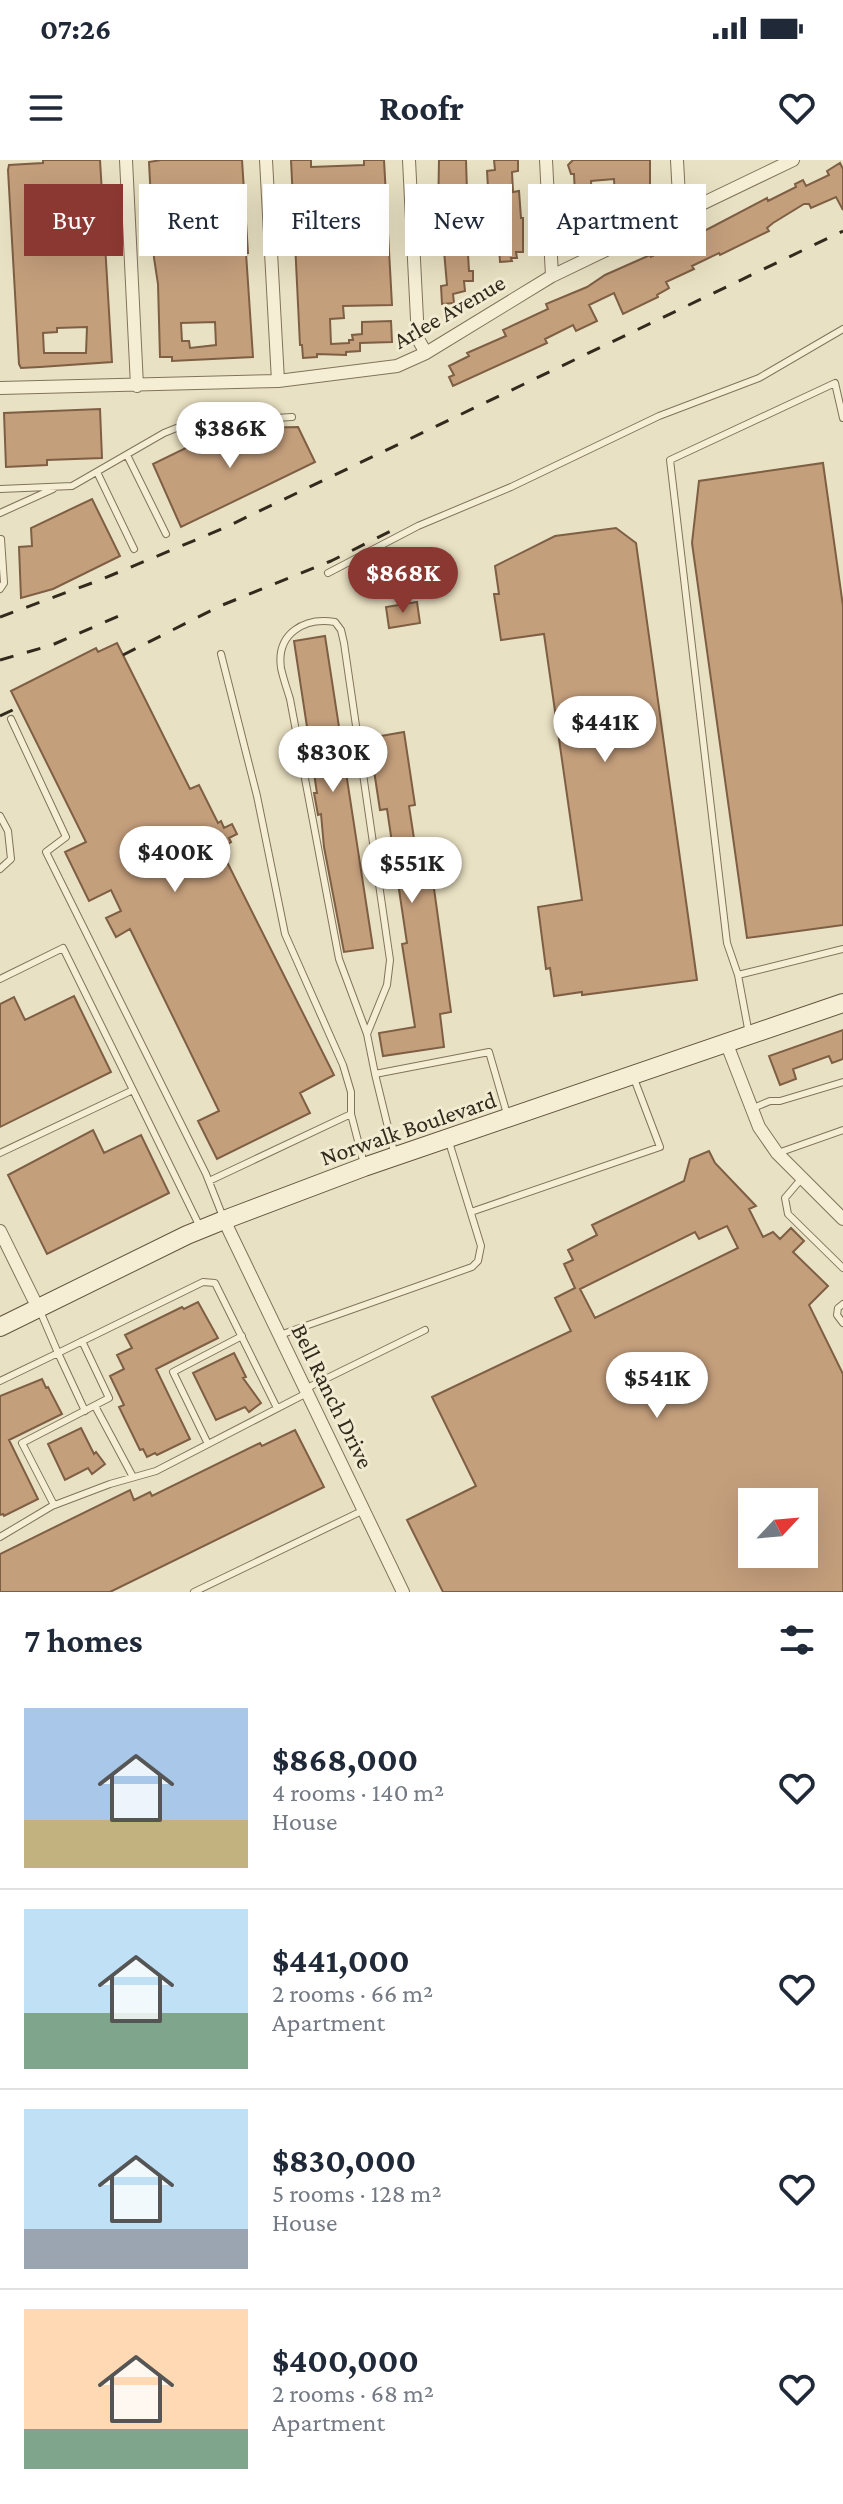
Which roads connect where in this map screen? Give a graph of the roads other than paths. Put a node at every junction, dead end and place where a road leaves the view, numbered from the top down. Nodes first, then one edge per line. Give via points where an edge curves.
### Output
1 (126, 160) edge
2 (266, 160) edge
3 (409, 160) edge
4 (546, 160) edge
5 (677, 160) edge
6 (793, 160) edge
7 (678, 184) edge
8 (706, 202) edge
9 (594, 256) edge
10 (552, 276) junction
11 (843, 329) edge
12 (426, 353) junction
13 (278, 381) junction
14 (137, 386) junction
15 (0, 388) edge
16 (292, 417) dead end
17 (843, 418) edge
18 (127, 455) junction
19 (97, 472) junction
20 (57, 487) junction
21 (0, 489) edge
22 (0, 513) edge
23 (166, 534) dead end
24 (1, 539) edge
25 (134, 549) dead end
26 (328, 573) dead end
27 (0, 589) edge
28 (221, 654) dead end
29 (11, 719) dead end
30 (0, 816) edge
31 (0, 869) edge
32 (843, 949) edge
33 (738, 975) junction
34 (0, 979) edge
35 (843, 1003) edge
36 (367, 1034) junction
37 (749, 1034) junction
38 (726, 1042) junction
39 (375, 1074) junction
40 (632, 1075) junction
41 (843, 1082) edge
42 (133, 1090) junction
43 (751, 1109) junction
44 (351, 1114) junction
45 (508, 1118) junction
46 (843, 1130) edge
47 (448, 1138) junction
48 (0, 1153) edge
49 (777, 1153) junction
50 (395, 1157) junction
51 (364, 1167) junction
52 (802, 1178) junction
53 (209, 1181) junction
54 (471, 1212) junction
55 (843, 1219) edge
56 (224, 1220) junction
57 (201, 1230) junction
58 (0, 1231) edge
59 (843, 1268) edge
60 (843, 1304) edge
61 (38, 1308) junction
62 (843, 1323) edge
63 (0, 1327) edge
64 (425, 1330) dead end
65 (280, 1335) junction
66 (242, 1336) junction
67 (82, 1341) junction
68 (58, 1353) junction
69 (0, 1381) edge
70 (306, 1391) junction
71 (95, 1406) junction
72 (277, 1408) junction
73 (85, 1411) junction
74 (208, 1444) junction
75 (133, 1477) junction
76 (54, 1505) junction
77 (364, 1510) junction
78 (0, 1537) edge
79 (194, 1592) edge
80 (403, 1592) edge

1 - 14 street
2 - 13 street
3 - 12 street via 418,339
4 - 10 street
5 - 7 street
6 - 8 street, Arlee Avenue
9 - 10 street, Arlee Avenue
10 - 12 street, Arlee Avenue
11 - 26 lane via 759,378 659,416
12 - 13 street, Arlee Avenue via 397,366
13 - 14 street, Arlee Avenue
14 - 15 street, Arlee Avenue
16 - 18 lane via 189,423
17 - 33 lane via 835,383 670,460 727,943
18 - 19 lane
18 - 23 lane
19 - 20 lane via 72,486
19 - 25 lane
20 - 21 lane
20 - 22 lane
24 - 27 lane
28 - 44 lane via 285,934 343,1065
29 - 53 lane via 66,837 46,852
30 - 31 lane via 8,831 11,859
32 - 33 lane
33 - 37 lane
34 - 42 lane via 63,948
35 - 37 main road, Norwalk Boulevard
36 - 36 lane via 339,959 281,667 284,640 298,626 323,620 335,622 344,643 390,960 387,985
36 - 39 lane
37 - 38 main road, Norwalk Boulevard
38 - 40 main road, Norwalk Boulevard
38 - 43 street
39 - 45 lane via 489,1052
39 - 50 lane
40 - 45 main road, Norwalk Boulevard
40 - 54 lane via 660,1147
41 - 43 lane
42 - 48 lane
42 - 57 lane
43 - 49 street
44 - 51 lane
44 - 53 lane
45 - 47 main road, Norwalk Boulevard
46 - 49 lane
47 - 50 main road, Norwalk Boulevard
47 - 54 lane
49 - 52 street
50 - 51 main road, Norwalk Boulevard
51 - 56 main road, Norwalk Boulevard
52 - 55 street
52 - 59 lane via 785,1198 788,1214
53 - 56 lane
54 - 65 lane via 481,1246 472,1267
56 - 57 main road, Norwalk Boulevard
56 - 65 street, Bell Ranch Drive
57 - 61 main road, Norwalk Boulevard
58 - 61 street
60 - 62 lane via 837,1315
61 - 63 main road, Norwalk Boulevard
61 - 68 lane
64 - 70 lane
65 - 70 street, Bell Ranch Drive
66 - 67 lane via 215,1283 203,1282
66 - 72 lane
66 - 74 lane via 173,1372
67 - 68 lane
67 - 71 lane via 109,1398
68 - 69 lane
68 - 73 lane
70 - 72 lane
70 - 77 street, Bell Ranch Drive
71 - 73 lane
71 - 75 lane
72 - 74 lane
73 - 76 lane via 22,1443
74 - 75 lane
75 - 76 lane
76 - 78 lane
77 - 79 lane
77 - 80 street, Bell Ranch Drive

